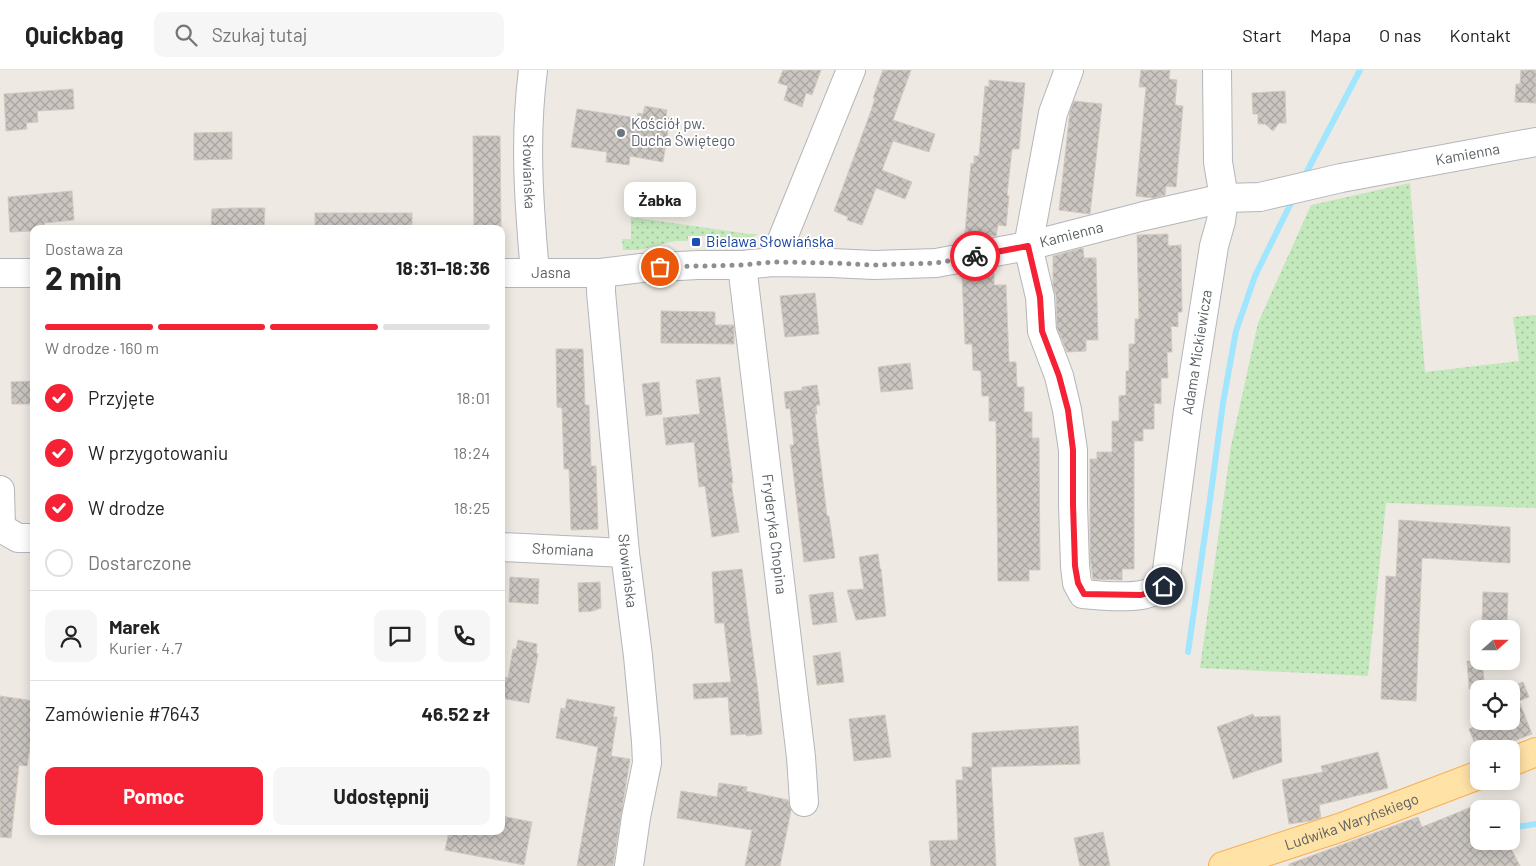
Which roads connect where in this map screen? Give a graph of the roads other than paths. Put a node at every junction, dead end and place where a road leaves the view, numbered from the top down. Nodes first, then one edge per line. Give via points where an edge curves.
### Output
1 (533, 70) edge
2 (852, 70) edge
3 (1069, 70) edge
4 (1217, 70) edge
5 (1536, 142) edge
6 (1224, 198) junction
7 (1028, 246) junction
8 (773, 262) junction
9 (742, 265) junction
10 (601, 272) junction
11 (0, 273) edge
12 (30, 273) edge
13 (505, 274) edge
14 (535, 274) junction
15 (0, 490) edge
16 (0, 528) edge
17 (30, 538) edge
18 (505, 547) edge
19 (625, 553) junction
20 (1536, 752) edge
21 (1520, 758) edge
22 (1470, 778) edge
23 (804, 802) dead end
24 (629, 866) edge
25 (1223, 866) edge

1 - 14 street, Słowiańska via 528,128
2 - 8 street
3 - 7 street via 1053,114
4 - 6 street, Adama Mickiewicza via 1218,162
5 - 6 street, Kamienna via 1260,196
6 - 7 street, Kamienna
6 - 7 street, Adama Mickiewicza via 1188,411 1164,586 1141,595 1084,594 1078,583 1073,450 1068,410 1042,331 1040,297
7 - 8 street, Kamienna via 936,263
8 - 9 street, Kamienna
9 - 10 street, Kamienna
9 - 23 street, Fryderyka Chopina
10 - 14 street, Jasna
10 - 19 street, Słowiańska
11 - 12 street
13 - 14 street, Jasna
15 - 16 street
16 - 17 street via 18,538
18 - 19 street, Słomiana
19 - 24 street, Słowiańska via 646,740 646,764
20 - 21 main road
22 - 25 main road, Ludwika Waryńskiego via 1333,830

